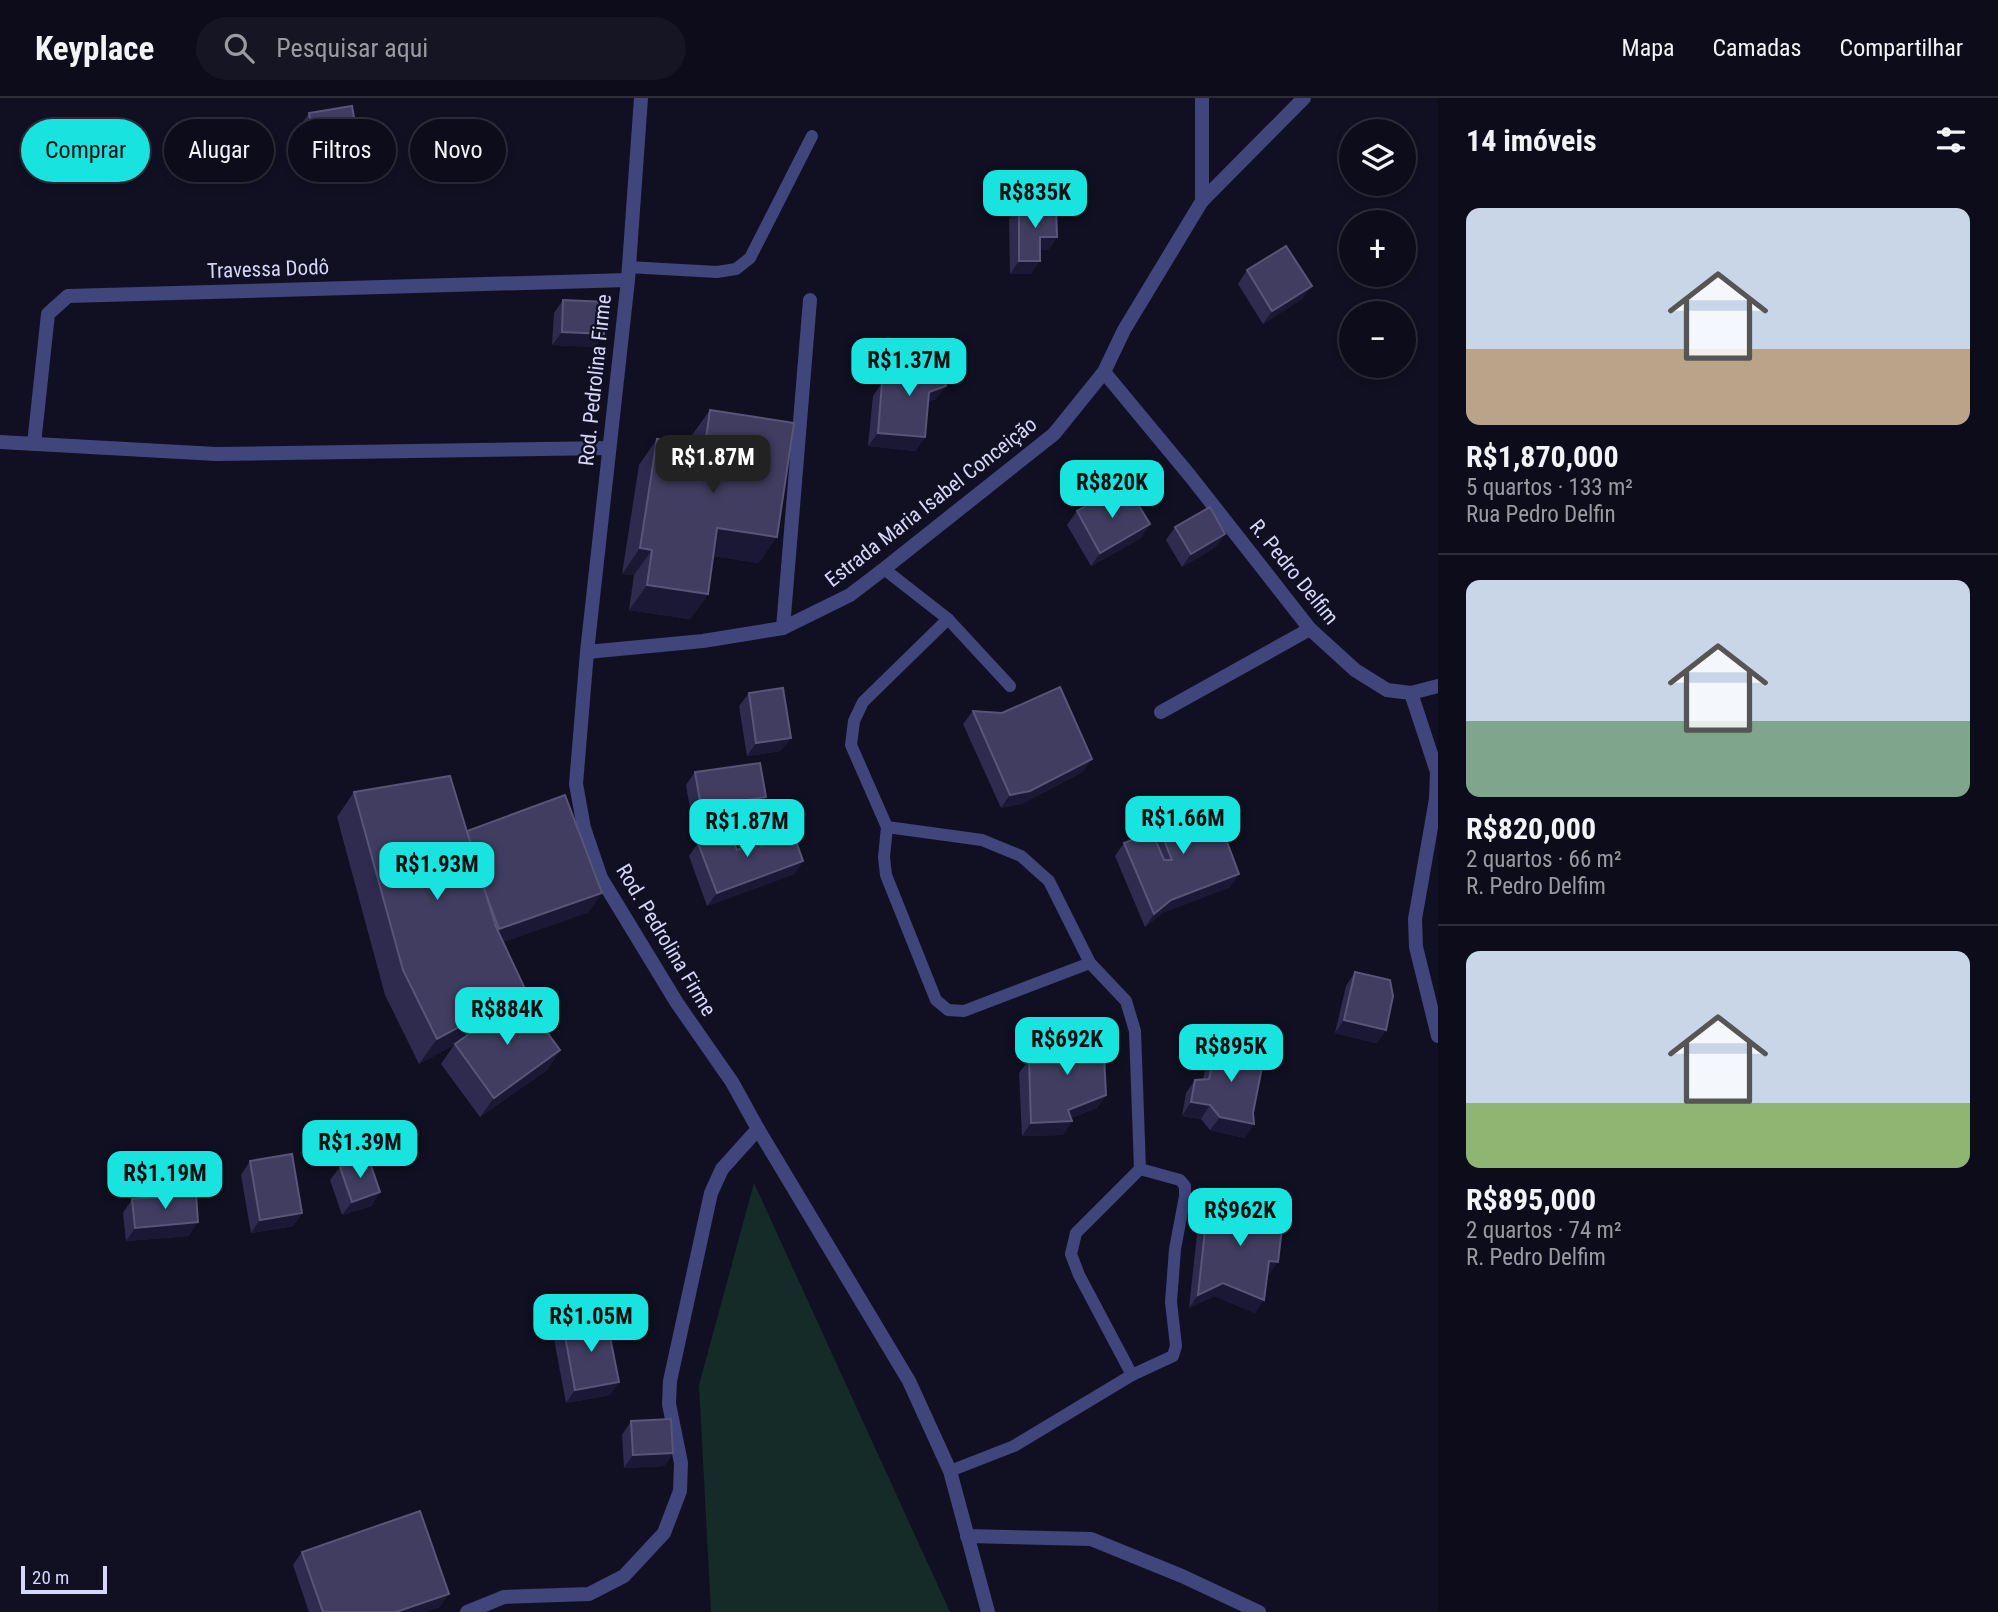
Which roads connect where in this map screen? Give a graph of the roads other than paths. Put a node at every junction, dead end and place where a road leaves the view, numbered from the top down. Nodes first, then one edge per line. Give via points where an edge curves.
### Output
1 (641, 98) edge
2 (1202, 98) edge
3 (1304, 98) edge
4 (812, 136) dead end
5 (1202, 201) junction
6 (628, 274) junction
7 (810, 300) dead end
8 (1104, 372) junction
9 (0, 442) edge
10 (34, 444) junction
11 (609, 448) junction
12 (884, 569) junction
13 (948, 619) junction
14 (783, 628) junction
15 (1310, 629) junction
16 (587, 652) junction
17 (1010, 685) dead end
18 (1438, 686) edge
19 (1411, 693) junction
20 (1161, 712) dead end
21 (887, 827) junction
22 (1090, 963) junction
23 (1438, 1036) edge
24 (758, 1129) junction
25 (1140, 1169) junction
26 (1132, 1375) junction
27 (950, 1471) junction
28 (967, 1536) junction
29 (467, 1612) edge
30 (988, 1612) edge
31 (1259, 1612) edge

1 - 6 street, Rod. Pedrolina Firme
2 - 5 street
3 - 5 street, Estrada Maria Isabel Conceição
4 - 6 lane via 750,258 736,269
5 - 8 street, Estrada Maria Isabel Conceição via 1124,330
6 - 10 street, Travessa Dodô via 68,296 48,314
6 - 11 street, Rod. Pedrolina Firme
7 - 14 street
8 - 12 street, Estrada Maria Isabel Conceição via 1054,434
8 - 15 street, R. Pedro Delfim
9 - 10 street
10 - 11 street via 216,454
11 - 16 street, Rod. Pedrolina Firme
12 - 13 lane
12 - 14 street, Estrada Maria Isabel Conceição via 850,595
13 - 17 lane
13 - 21 lane via 863,702 854,721 852,745
14 - 16 street, Estrada Maria Isabel Conceição
15 - 19 street, R. Pedro Delfim via 1355,670 1387,690
15 - 20 street
16 - 24 street, Rod. Pedrolina Firme via 576,784 584,828 601,878
18 - 19 street
19 - 23 street via 1437,772 1415,919 1416,947
21 - 22 lane via 982,840 1021,856 1049,881
21 - 22 lane via 886,875 936,1000 948,1010 964,1011
22 - 25 lane via 1126,1001 1135,1031
24 - 27 street, Rod. Pedrolina Firme via 909,1381
24 - 29 street via 722,1169 711,1193 670,1381 669,1404 681,1472 680,1491 664,1533 624,1576 589,1594 504,1597
25 - 26 lane via 1076,1233 1071,1254
25 - 26 lane via 1180,1180 1185,1196 1171,1302 1176,1346 1173,1356
26 - 27 lane via 1014,1446
27 - 28 street, Rod. Pedrolina Firme
28 - 30 street, Rod. Pedrolina Firme
28 - 31 street via 1091,1539

